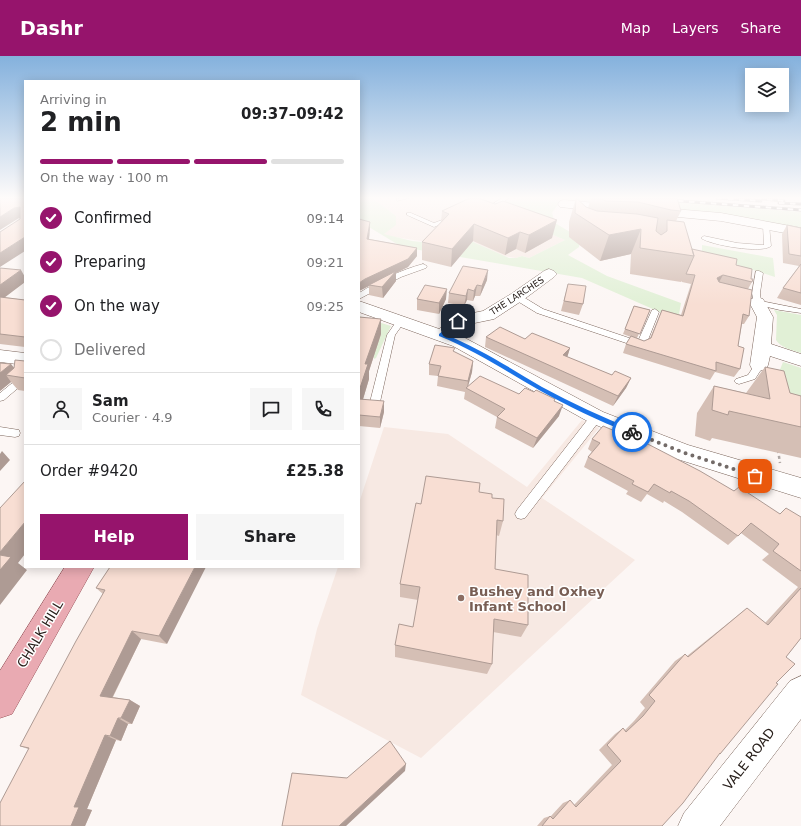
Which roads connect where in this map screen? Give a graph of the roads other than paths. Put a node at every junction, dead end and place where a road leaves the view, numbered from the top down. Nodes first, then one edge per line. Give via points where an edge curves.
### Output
1 (767, 234) edge
2 (704, 238) dead end
3 (423, 266) dead end
4 (759, 273) dead end
5 (549, 274) dead end
6 (360, 296) edge
7 (754, 297) junction
8 (517, 298) junction
9 (360, 306) edge
10 (801, 311) edge
11 (656, 312) dead end
12 (402, 321) junction
13 (441, 335) junction
14 (762, 347) junction
15 (0, 356) edge
16 (24, 359) edge
17 (801, 360) edge
18 (760, 365) joint
19 (24, 378) edge
20 (739, 381) dead end
21 (0, 398) edge
22 (375, 402) edge
23 (596, 417) junction
24 (0, 431) edge
25 (15, 433) dead end
26 (792, 486) edge
27 (521, 514) dead end
28 (79, 568) edge
29 (801, 692) edge
30 (0, 702) edge
31 (697, 826) edge

1 - 2 lane via 768,246 764,247
3 - 6 lane via 375,286
4 - 7 lane
5 - 8 street, THE LARCHES
7 - 10 lane via 780,308
7 - 14 street via 766,317
8 - 11 lane via 540,311 641,345
8 - 13 street, THE LARCHES via 488,315 458,321
9 - 12 street
12 - 13 street
12 - 22 lane via 391,335
13 - 23 street via 483,354
14 - 17 street
14 - 18 street
15 - 16 street
18 - 20 lane via 752,377
19 - 21 lane
23 - 26 street via 682,452
23 - 27 lane
24 - 25 lane
28 - 30 main road, CHALK HILL
29 - 31 street, VALE ROAD

